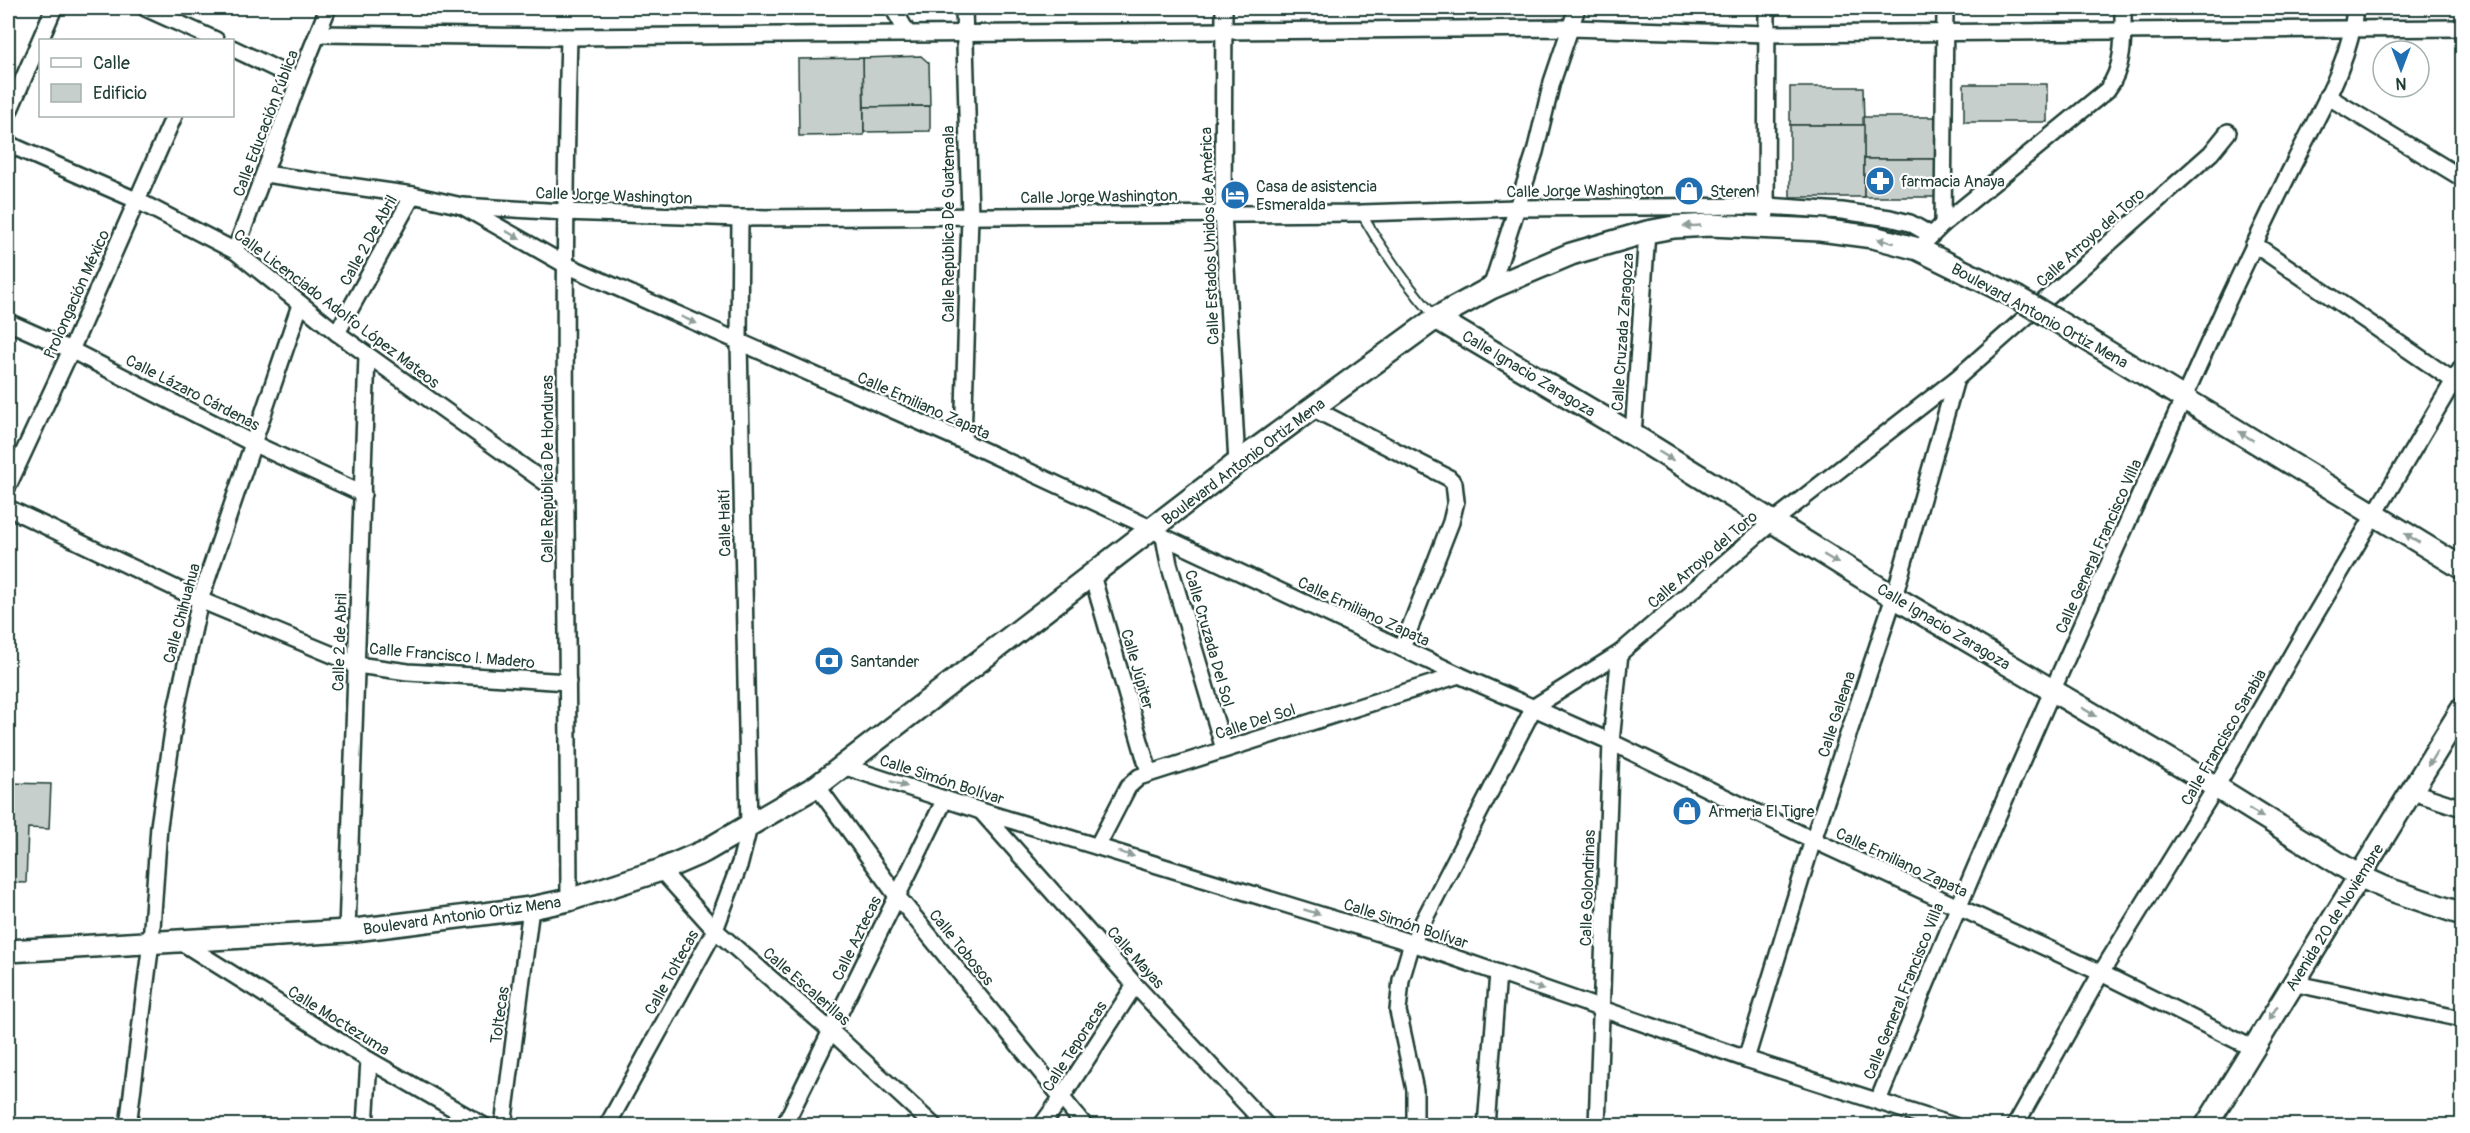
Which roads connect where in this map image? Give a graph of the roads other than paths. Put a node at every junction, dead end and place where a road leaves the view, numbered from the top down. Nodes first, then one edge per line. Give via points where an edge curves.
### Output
1 (54, 8) edge
2 (145, 8) edge
3 (328, 8) edge
4 (893, 8) edge
5 (964, 8) edge
6 (1224, 8) edge
7 (1578, 8) edge
8 (1767, 8) edge
9 (1945, 8) edge
10 (2123, 8) edge
11 (2355, 8) edge
12 (1570, 28) junction
13 (2353, 28) junction
14 (2463, 28) edge
15 (1945, 32) junction
16 (2123, 32) junction
17 (964, 33) junction
18 (1223, 33) junction
19 (319, 34) junction
20 (908, 34) junction
21 (1767, 34) junction
22 (569, 37) junction
23 (41, 39) edge
24 (211, 39) edge
25 (39, 43) edge
26 (234, 49) edge
27 (298, 80) junction
28 (2327, 96) junction
29 (8, 114) edge
30 (174, 117) edge
31 (2228, 132) dead end
32 (8, 144) edge
33 (265, 174) junction
34 (2463, 178) edge
35 (412, 195) junction
36 (136, 200) junction
37 (462, 206) junction
38 (1517, 208) junction
39 (564, 212) junction
40 (1223, 213) junction
41 (1360, 213) junction
42 (970, 216) junction
43 (1766, 216) junction
44 (740, 218) junction
45 (1943, 224) junction
46 (1647, 232) junction
47 (1925, 242) junction
48 (2254, 244) junction
49 (235, 251) junction
50 (564, 264) junction
51 (1491, 288) junction
52 (300, 305) junction
53 (1436, 318) junction
54 (8, 322) edge
55 (337, 333) junction
56 (739, 342) junction
57 (71, 350) junction
58 (367, 355) junction
59 (2463, 367) edge
60 (1956, 379) junction
61 (2454, 381) junction
62 (2184, 397) junction
63 (1312, 408) junction
64 (1633, 435) junction
65 (963, 441) junction
66 (252, 443) junction
67 (1237, 463) junction
68 (8, 486) edge
69 (363, 494) junction
70 (564, 496) junction
71 (8, 508) edge
72 (2374, 515) junction
73 (1771, 523) junction
74 (1158, 533) junction
75 (2463, 568) edge
76 (1092, 575) junction
77 (1894, 597) junction
78 (200, 600) junction
79 (1402, 648) junction
80 (1620, 653) junction
81 (357, 665) junction
82 (1459, 675) junction
83 (568, 682) junction
84 (2054, 691) junction
85 (1534, 707) junction
86 (2463, 709) edge
87 (1611, 742) junction
88 (1224, 749) junction
89 (843, 766) junction
90 (1149, 772) junction
91 (817, 786) junction
92 (2216, 787) junction
93 (2413, 792) junction
94 (945, 799) junction
95 (2463, 808) edge
96 (981, 811) junction
97 (749, 827) junction
98 (1813, 840) junction
99 (1098, 845) junction
100 (661, 870) junction
101 (2359, 876) junction
102 (897, 896) junction
103 (569, 900) junction
104 (531, 908) junction
105 (1956, 908) junction
106 (2463, 914) edge
107 (715, 930) junction
108 (347, 931) junction
109 (178, 940) junction
110 (151, 942) junction
111 (1412, 943) junction
112 (8, 951) edge
113 (1498, 973) junction
114 (2102, 973) junction
115 (2292, 983) junction
116 (1135, 984) junction
117 (1600, 1009) junction
118 (2463, 1018) edge
119 (831, 1031) junction
120 (2252, 1048) junction
121 (1746, 1059) junction
122 (369, 1060) junction
123 (1062, 1097) junction
124 (1878, 1101) junction
125 (128, 1125) edge
126 (364, 1125) edge
127 (484, 1125) edge
128 (502, 1125) edge
129 (607, 1125) edge
130 (784, 1125) edge
131 (934, 1125) edge
132 (1041, 1125) edge
133 (1085, 1125) edge
134 (1267, 1125) edge
135 (1415, 1125) edge
136 (1486, 1125) edge
137 (1597, 1125) edge
138 (1954, 1125) edge
139 (2015, 1125) edge
140 (2206, 1125) edge

1 - 23 street
2 - 24 street
3 - 19 street, Calle Educación Pública
4 - 20 street
5 - 17 street, Calle República De Guatemala
6 - 18 street, Calle Estados Unidos de América
7 - 12 street
8 - 21 street
9 - 15 street
10 - 16 street
11 - 13 street, Calle General Francisco Villa
12 - 18 street
12 - 21 street
12 - 38 street
13 - 14 street
13 - 16 street
13 - 28 street, Calle General Francisco Villa
15 - 16 street
15 - 21 street
15 - 45 street
16 - 45 street via 2119,69 2107,90
17 - 18 street
17 - 20 street
17 - 42 street, Calle República De Guatemala
18 - 40 street, Calle Estados Unidos de América
19 - 22 street
19 - 27 street, Calle Educación Pública
20 - 22 street
21 - 43 street
22 - 39 street, Calle República De Honduras
25 - 29 street
26 - 27 street
27 - 33 street, Calle Educación Pública
28 - 34 street
28 - 48 street, Calle General Francisco Villa
30 - 36 street, Prolongación México
31 - 60 street, Calle Arroyo del Toro via 2211,153
32 - 36 street, Calle Licenciado Adolfo López Mateos
33 - 35 street, Calle Jorge Washington
33 - 49 street, Calle Educación Pública
35 - 37 street, Calle Jorge Washington
35 - 55 street, Calle 2 De Abril
36 - 49 street, Calle Licenciado Adolfo López Mateos
36 - 57 street, Prolongación México
37 - 39 street, Calle Jorge Washington
37 -> 50 street, Calle Emiliano Zapata
38 - 41 street, Calle Jorge Washington
38 - 43 street, Calle Jorge Washington
38 - 51 street
39 - 44 street, Calle Jorge Washington
39 - 50 street, Calle República De Honduras
40 - 41 street, Calle Jorge Washington
40 - 42 street, Calle Jorge Washington
40 - 67 street, Calle Estados Unidos de América
41 - 53 lane via 1408,288
42 - 44 street, Calle Jorge Washington
42 - 65 street, Calle República De Guatemala
43 -> 46 main road, Boulevard Antonio Ortiz Mena
43 - 47 main road, Boulevard Antonio Ortiz Mena via 1820,230
44 - 56 street, Calle Haití
45 - 47 street
46 - 51 main road, Boulevard Antonio Ortiz Mena via 1571,254
46 - 64 street, Calle Cruzada Zaragoza
47 - 62 main road, Boulevard Antonio Ortiz Mena, bridge
48 - 61 street
48 - 62 street, Calle General Francisco Villa
49 - 52 street, Calle Licenciado Adolfo López Mateos
50 -> 56 street, Calle Emiliano Zapata
50 - 70 street, Calle República De Honduras
51 - 53 main road, Boulevard Antonio Ortiz Mena
52 - 55 street, Calle Licenciado Adolfo López Mateos
52 - 66 street, Calle Chihuahua
53 - 63 main road, Boulevard Antonio Ortiz Mena
53 - 64 main road, Calle Ignacio Zaragoza
54 - 57 street, Calle Lázaro Cárdenas
55 - 58 street, Calle Licenciado Adolfo López Mateos
56 - 65 street, Calle Emiliano Zapata
56 - 97 street, Calle Haití
57 - 66 street, Calle Lázaro Cárdenas
57 - 68 street, Prolongación México
58 - 69 street, Calle 2 de Abril
58 - 70 street, Calle Licenciado Adolfo López Mateos
59 - 61 street, Calle Francisco Sarabia
60 - 73 street, Calle Arroyo del Toro
60 - 77 street, Calle Galeana
61 - 72 street, Calle Francisco Sarabia
72 -> 62 main road, Boulevard Antonio Ortiz Mena
62 - 84 street, Calle General Francisco Villa
63 - 67 main road, Boulevard Antonio Ortiz Mena
63 - 79 street via 1449,478 1456,489 1451,522
64 -> 73 main road, Calle Ignacio Zaragoza
65 - 74 street, Calle Emiliano Zapata
66 - 69 street, Calle Lázaro Cárdenas
66 - 78 street, Calle Chihuahua
67 - 74 main road, Boulevard Antonio Ortiz Mena
69 - 81 street, Calle 2 de Abril
70 - 83 street, Calle República De Honduras
71 - 78 street, Calle Francisco I. Madero
75 -> 72 main road, Boulevard Antonio Ortiz Mena
72 - 92 street, Calle Francisco Sarabia
73 -> 77 main road, Calle Ignacio Zaragoza
73 - 80 street, Calle Arroyo del Toro
74 - 76 main road, Boulevard Antonio Ortiz Mena
74 - 79 street, Calle Emiliano Zapata
74 - 88 street, Calle Cruzada Del Sol
76 - 89 main road, Boulevard Antonio Ortiz Mena
76 - 90 street, Calle Júpiter
77 - 84 main road, Calle Ignacio Zaragoza
77 - 98 street, Calle Galeana
78 - 81 street, Calle Francisco I. Madero
78 - 110 street, Calle Chihuahua via 176,710 159,826
79 - 82 street, Calle Emiliano Zapata
80 - 85 street, Calle Arroyo del Toro
80 - 87 street, Calle Golondrinas
81 - 83 street, Calle Francisco I. Madero
81 - 108 street, Calle 2 de Abril
82 - 85 street, Calle Emiliano Zapata
82 - 88 street, Calle Del Sol
83 - 103 street, Calle República De Honduras
84 -> 92 main road, Calle Ignacio Zaragoza
84 - 105 street, Calle General Francisco Villa
85 - 87 street, Calle Emiliano Zapata
85 - 111 street
86 -> 93 main road, Avenida 20 de Noviembre
87 - 98 street, Calle Emiliano Zapata
87 - 117 street, Calle Golondrinas
88 - 90 street, Calle Del Sol
89 - 91 main road, Boulevard Antonio Ortiz Mena
89 -> 94 street, Calle Simón Bolívar
90 - 99 street, Calle Del Sol via 1128,787
91 - 97 main road, Boulevard Antonio Ortiz Mena
91 - 102 street, Calle Tobosos
92 -> 101 main road, Calle Ignacio Zaragoza
92 - 114 street, Calle Francisco Sarabia
93 - 95 street
93 - 101 main road, Avenida 20 de Noviembre
94 - 96 street, Calle Simón Bolívar
94 - 102 street, Calle Aztecas
96 - 99 street, Calle Simón Bolívar
96 - 116 street, Calle Mayas
97 - 100 main road, Boulevard Antonio Ortiz Mena
97 - 107 street, Calle Toltecas
98 - 105 street, Calle Emiliano Zapata
98 - 121 street, Calle Galeana
99 -> 111 street, Calle Simón Bolívar
100 - 103 main road, Boulevard Antonio Ortiz Mena
100 - 107 street, Calle Escalerillas
101 - 106 main road, Calle Ignacio Zaragoza via 2396,893
101 - 115 main road, Avenida 20 de Noviembre
102 - 119 street, Calle Aztecas
102 - 123 street, Calle Tobosos
103 - 104 main road, Boulevard Antonio Ortiz Mena
104 - 108 main road, Boulevard Antonio Ortiz Mena
104 - 128 street, Toltecas
105 - 114 street, Calle Emiliano Zapata
105 - 124 street, Calle General Francisco Villa
107 - 119 street, Calle Escalerillas
107 - 129 street, Calle Toltecas
108 - 109 main road, Boulevard Antonio Ortiz Mena
109 - 110 main road, Boulevard Antonio Ortiz Mena
109 - 122 street, Calle Moctezuma
110 - 112 main road, Boulevard Antonio Ortiz Mena
110 - 125 street, Calle Chihuahua
111 - 113 street, Calle Simón Bolívar
111 - 135 street via 1401,980 1398,1011 1415,1089
113 -> 117 street, Calle Simón Bolívar
113 - 136 street
114 - 120 street, Calle Emiliano Zapata
114 - 139 street, Calle Francisco Sarabia
115 - 118 street
115 -> 120 main road, Avenida 20 de Noviembre
116 - 123 street, Calle Teporacas
116 - 134 street, Calle Mayas
117 - 121 street, Calle Simón Bolívar
117 - 137 street, Calle Golondrinas
119 - 130 street, Calle Aztecas
119 - 131 street, Calle Escalerillas
120 - 140 main road, Avenida 20 de Noviembre
121 - 124 street, Calle Simón Bolívar
122 - 126 street
122 - 127 street, Calle Moctezuma
123 - 132 street, Calle Teporacas
123 - 133 street, Calle Tobosos
124 - 138 street, Calle Simón Bolívar

